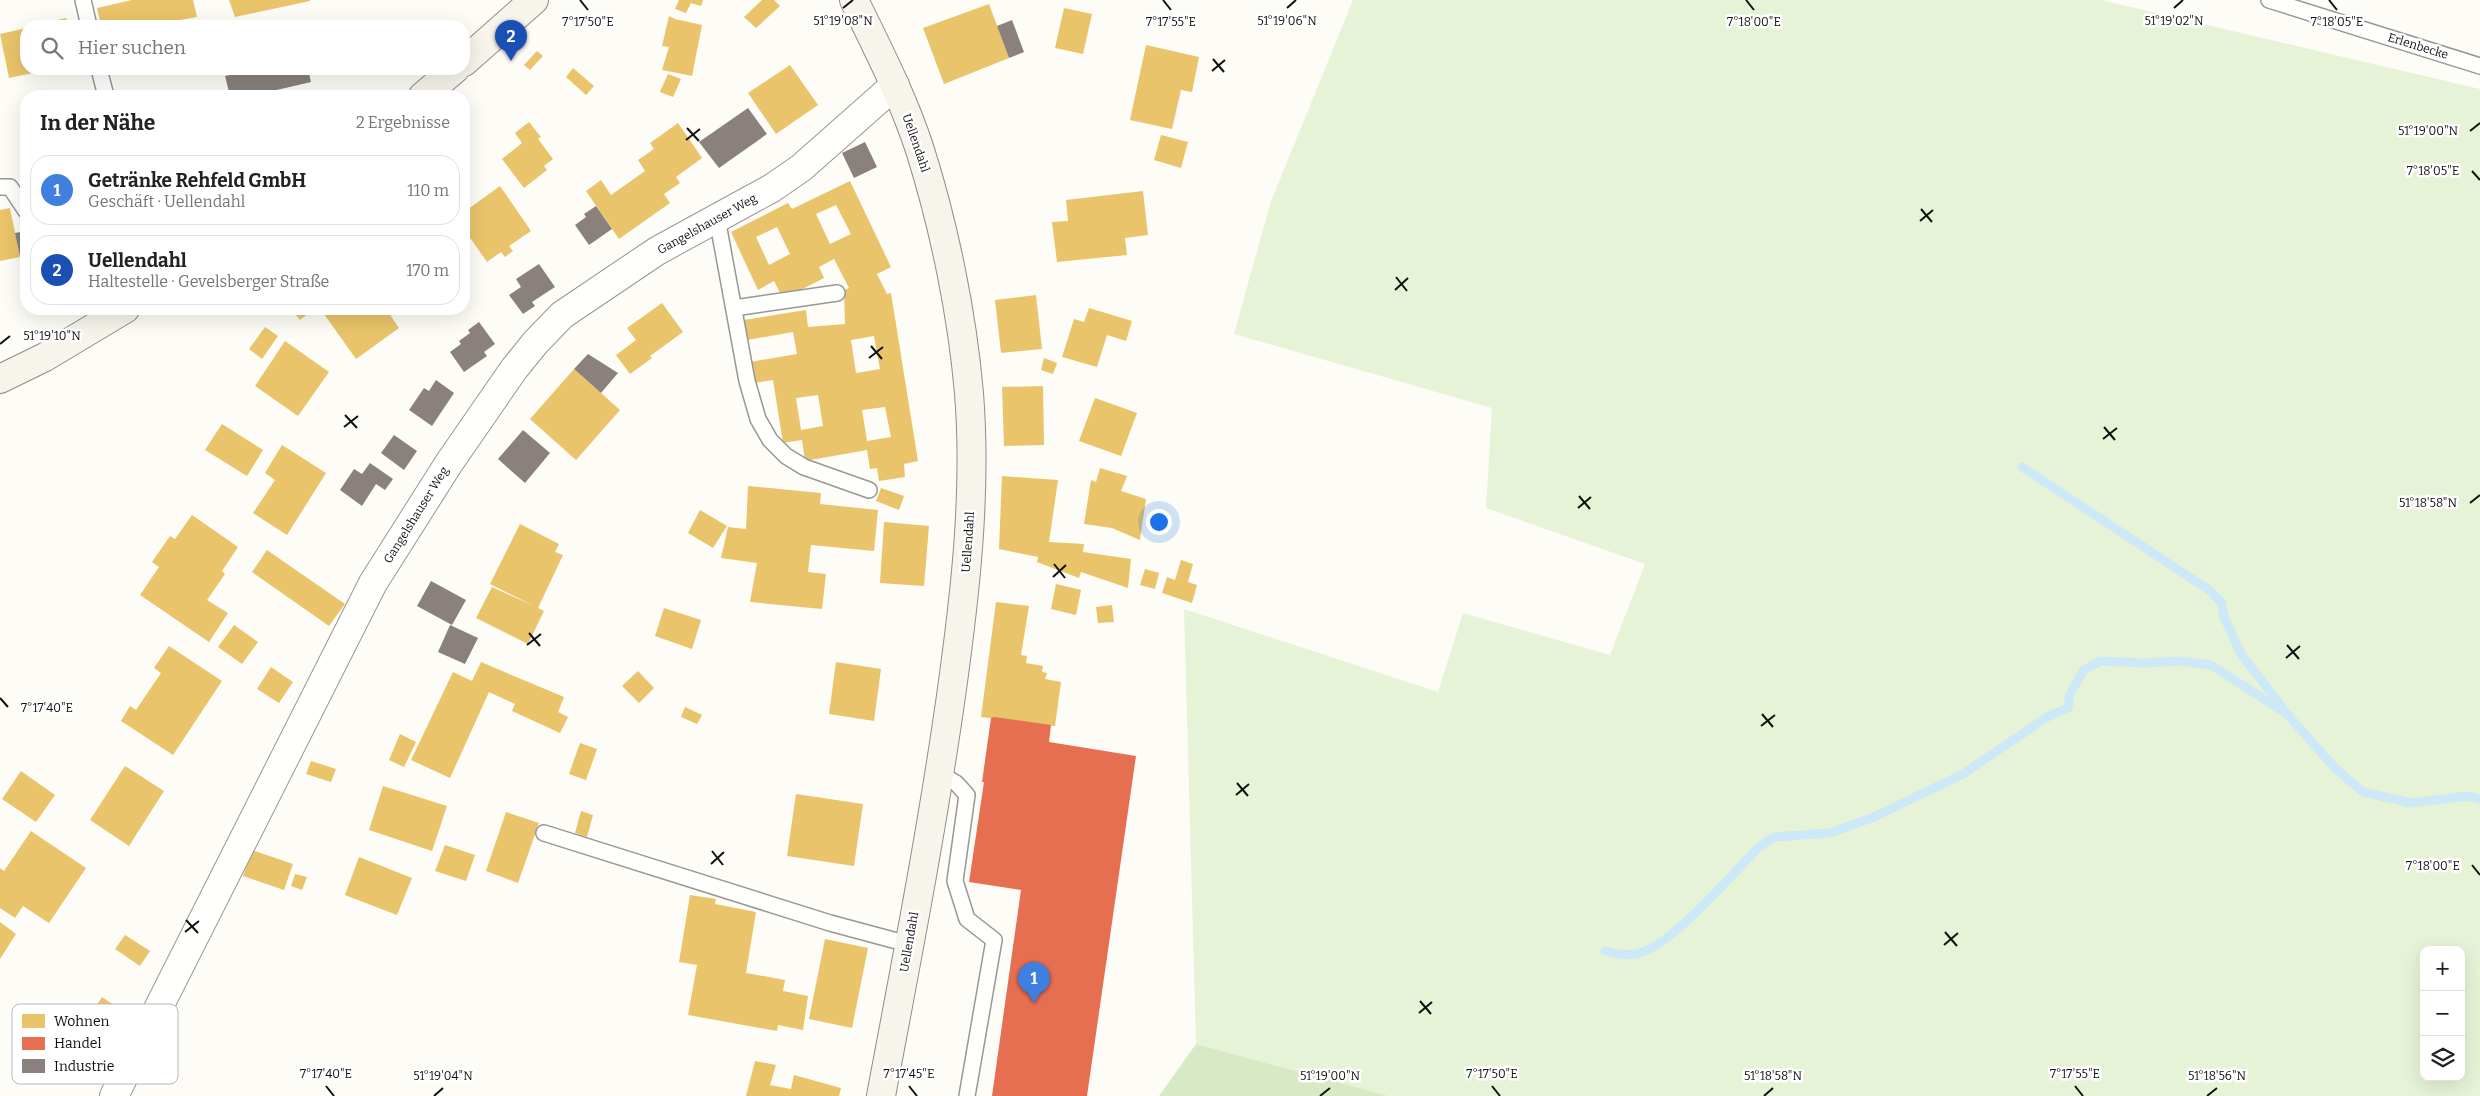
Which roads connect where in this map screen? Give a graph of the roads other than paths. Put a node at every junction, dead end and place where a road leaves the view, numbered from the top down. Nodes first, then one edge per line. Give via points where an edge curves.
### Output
1 (83, 0) edge
2 (534, 0) edge
3 (854, 0) edge
4 (2269, 0) edge
5 (88, 20) edge
6 (470, 57) edge
7 (2480, 66) edge
8 (101, 75) edge
9 (448, 75) edge
10 (895, 85) junction
11 (104, 90) edge
12 (430, 90) edge
13 (5, 187) edge
14 (20, 204) edge
15 (717, 218) junction
16 (837, 293) dead end
17 (734, 308) junction
18 (115, 315) edge
19 (0, 379) edge
20 (869, 490) dead end
21 (940, 774) junction
22 (544, 833) dead end
23 (908, 944) junction
24 (160, 1004) edge
25 (120, 1084) edge
26 (114, 1096) edge
27 (882, 1096) edge
28 (967, 1096) edge

1 - 5 lane
2 - 6 main road
3 - 10 main road, Uellendahl
4 - 7 lane, Erlenbecke
8 - 11 lane
9 - 12 main road
10 - 15 street, Gangelshauser Weg via 801,168
10 - 21 main road, Uellendahl via 919,148 938,212 957,307 969,392 971,494 964,602
13 - 14 lane
15 - 17 lane
15 - 24 street, Gangelshauser Weg via 657,252 562,315 514,369 449,463 373,583
16 - 17 lane
17 - 20 lane via 747,381 758,419 770,440 786,456 804,467
18 - 19 main road via 45,357
21 - 23 main road, Uellendahl
21 - 28 lane via 956,783 967,795 955,881 967,919 994,940
22 - 23 lane via 830,923
23 - 27 main road, Uellendahl
25 - 26 street, Gangelshauser Weg

